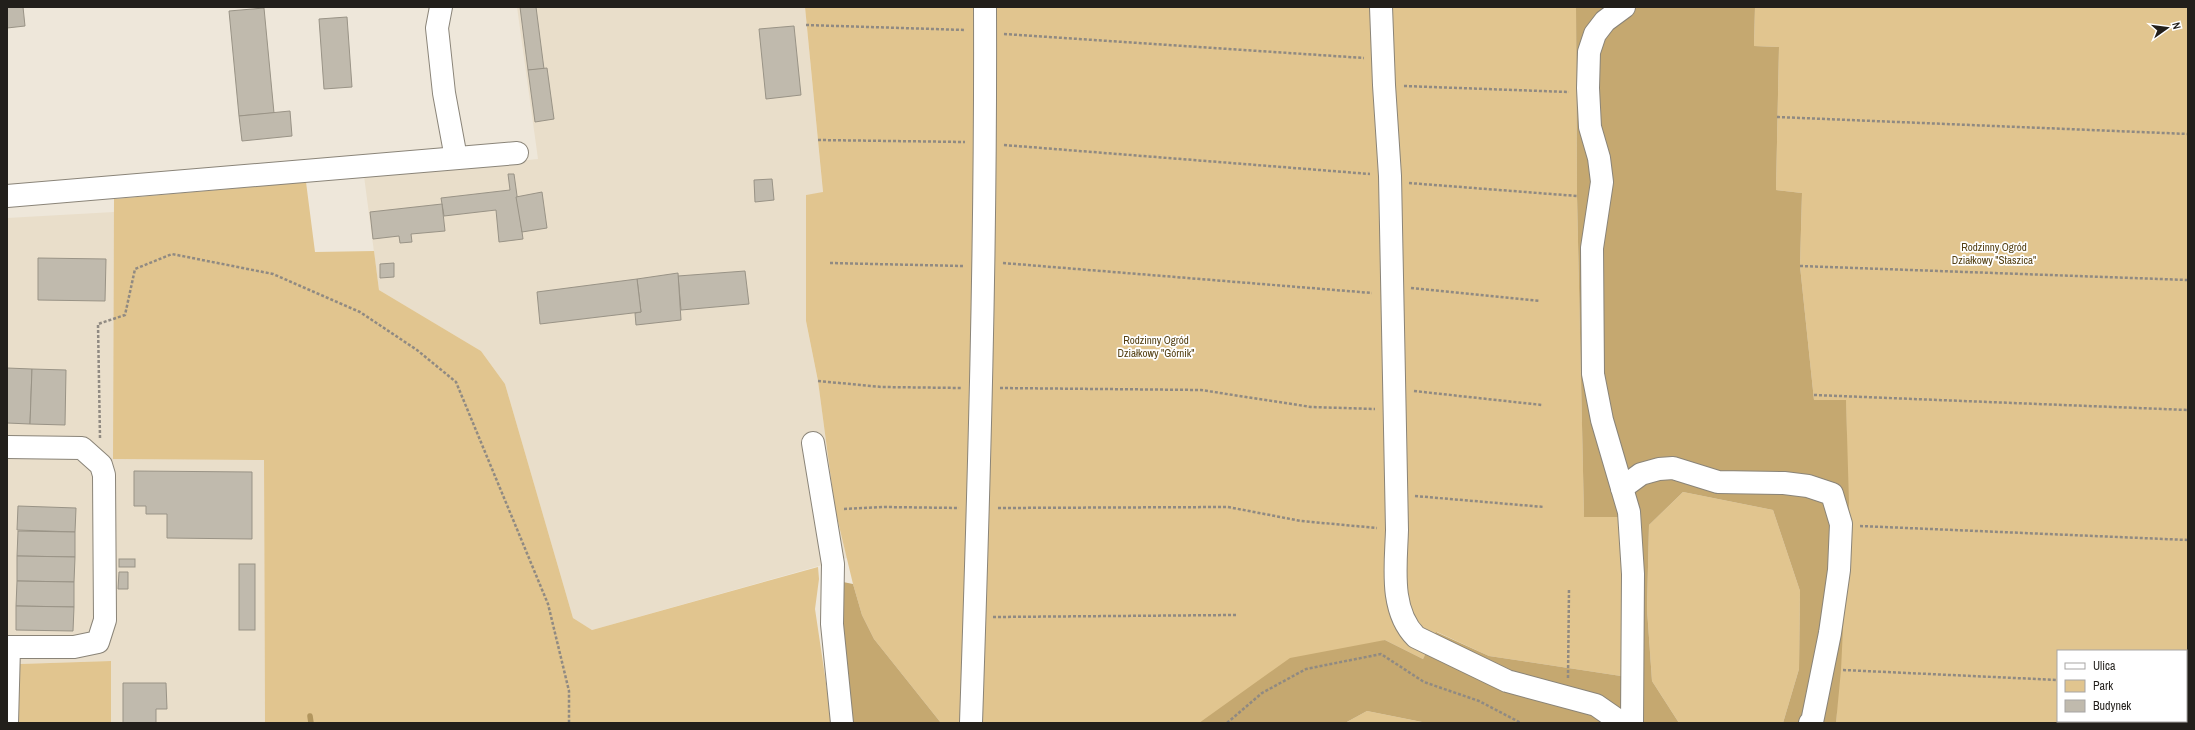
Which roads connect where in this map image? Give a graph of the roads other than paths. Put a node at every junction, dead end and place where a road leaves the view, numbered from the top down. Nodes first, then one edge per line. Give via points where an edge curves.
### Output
1 (441, 7) edge
2 (985, 7) edge
3 (1381, 7) edge
4 (1624, 7) edge
5 (517, 153) dead end
6 (456, 158) junction
7 (7, 196) edge
8 (814, 444) dead end
9 (7, 448) edge
10 (1622, 488) junction
11 (8, 647) edge
12 (7, 723) edge
13 (842, 723) edge
14 (971, 723) edge
15 (1622, 723) edge
16 (1632, 723) edge
17 (1810, 723) edge

1 - 6 lane via 437,28 444,93
2 - 14 lane via 986,143 982,388
3 - 15 lane via 1393,290 1397,530 1395,588 1407,628 1416,637 1507,681 1596,705
4 - 10 lane via 1595,34 1589,52 1588,88 1590,127 1599,158 1602,182 1592,248 1593,374 1602,420
5 - 6 lane
6 - 7 lane
8 - 13 lane via 834,564 832,624
9 - 11 lane via 82,448 101,464 104,475 105,620 98,642 74,647
10 - 16 lane via 1629,512 1633,574
10 - 17 lane via 1641,474 1673,468 1718,482 1784,482 1832,494 1841,524 1839,570 1823,667
11 - 12 lane

